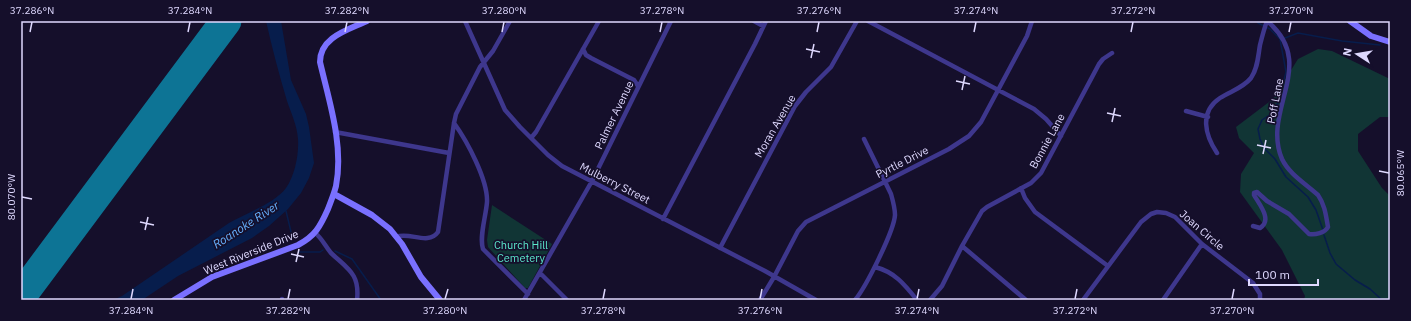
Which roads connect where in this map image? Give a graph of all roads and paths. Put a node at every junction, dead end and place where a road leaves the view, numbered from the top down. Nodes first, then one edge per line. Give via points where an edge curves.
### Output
1 (366, 21) edge
2 (465, 21) edge
3 (510, 21) edge
4 (599, 21) edge
5 (671, 21) edge
6 (754, 21) edge
7 (857, 21) edge
8 (868, 21) edge
9 (1032, 21) edge
10 (1350, 21) edge
11 (1267, 22) edge
12 (765, 23) edge
13 (1390, 42) edge
14 (583, 49) junction
15 (1112, 53) dead end
16 (484, 62) junction
17 (638, 86) junction
18 (998, 90) junction
19 (1186, 111) dead end
20 (1208, 117) junction
21 (454, 123) junction
22 (335, 132) junction
23 (1061, 136) junction
24 (531, 138) junction
25 (864, 139) dead end
26 (449, 153) junction
27 (1217, 153) dead end
28 (592, 181) junction
29 (885, 181) junction
30 (1021, 188) junction
31 (334, 194) junction
32 (663, 218) junction
33 (1253, 226) dead end
34 (315, 233) junction
35 (396, 237) junction
36 (1202, 244) junction
37 (962, 246) junction
38 (720, 248) junction
39 (1108, 266) junction
40 (875, 267) junction
41 (540, 273) junction
42 (774, 277) junction
43 (528, 294) junction
44 (174, 300) edge
45 (357, 300) edge
46 (440, 300) edge
47 (524, 300) edge
48 (567, 300) edge
49 (760, 300) edge
50 (816, 300) edge
51 (855, 300) edge
52 (918, 300) edge
53 (930, 300) edge
54 (1026, 300) edge
55 (1083, 300) edge
56 (1163, 300) edge
57 (1260, 300) edge

1 - 22 street, West Riverside Drive via 333,38 322,49 320,62
2 - 16 street, Mulberry Street
3 - 16 street
4 - 14 street
5 - 17 street, Palmer Avenue
6 - 12 street
7 - 38 street, Moran Avenue via 831,67 794,106
8 - 18 street
9 - 18 street, Pyrtle Drive
10 - 13 street via 1370,36
11 - 20 street via 1251,78 1214,103
11 - 33 street, Poff Lane via 1276,28 1284,39 1290,66 1279,122 1278,144 1282,159 1290,171 1322,200 1328,228 1314,235 1309,234 1289,214 1257,192 1254,195 1266,221 1260,228
12 - 32 street
14 - 17 street via 586,55 634,80
14 - 24 street
15 - 23 street, Bonnie Lane via 1098,64
16 - 21 street via 458,110
16 - 24 street, Mulberry Street via 505,110
17 - 28 street, Palmer Avenue
18 - 23 street via 1040,113
18 - 29 street, Pyrtle Drive via 981,122 966,138
19 - 20 street
20 - 27 street via 1206,128
21 - 26 street
21 - 43 street via 465,140 486,189 483,249
22 - 26 street
22 - 31 street, West Riverside Drive via 338,159
23 - 30 street, Bonnie Lane via 1041,173
24 - 28 street, Mulberry Street via 554,161
25 - 29 street
26 - 35 street via 438,232 432,238 403,235
28 - 32 street, Mulberry Street
28 - 41 street, Palmer Avenue
29 - 40 street via 894,201 895,215
29 - 42 street, Pyrtle Drive via 806,222 798,231
30 - 37 street, Bonnie Lane via 982,211
30 - 39 street via 1035,212
31 - 34 street, West Riverside Drive
31 - 35 street via 372,215
32 - 38 street, Mulberry Street
34 - 44 street, West Riverside Drive via 298,245 212,277
34 - 45 street via 354,275 358,288
35 - 46 street via 421,277
36 - 39 street, Joan Circle via 1175,217 1157,212 1141,222
36 - 56 street
36 - 57 street, Joan Circle via 1253,283 1260,294
37 - 53 street, Bonnie Lane via 942,286
37 - 54 street
38 - 42 street, Mulberry Street
39 - 55 street, Joan Circle
40 - 51 street
40 - 52 street via 894,275
41 - 43 street, Palmer Avenue
41 - 48 street
42 - 49 street, Pyrtle Drive
42 - 50 street, Mulberry Street
43 - 47 street, Palmer Avenue

